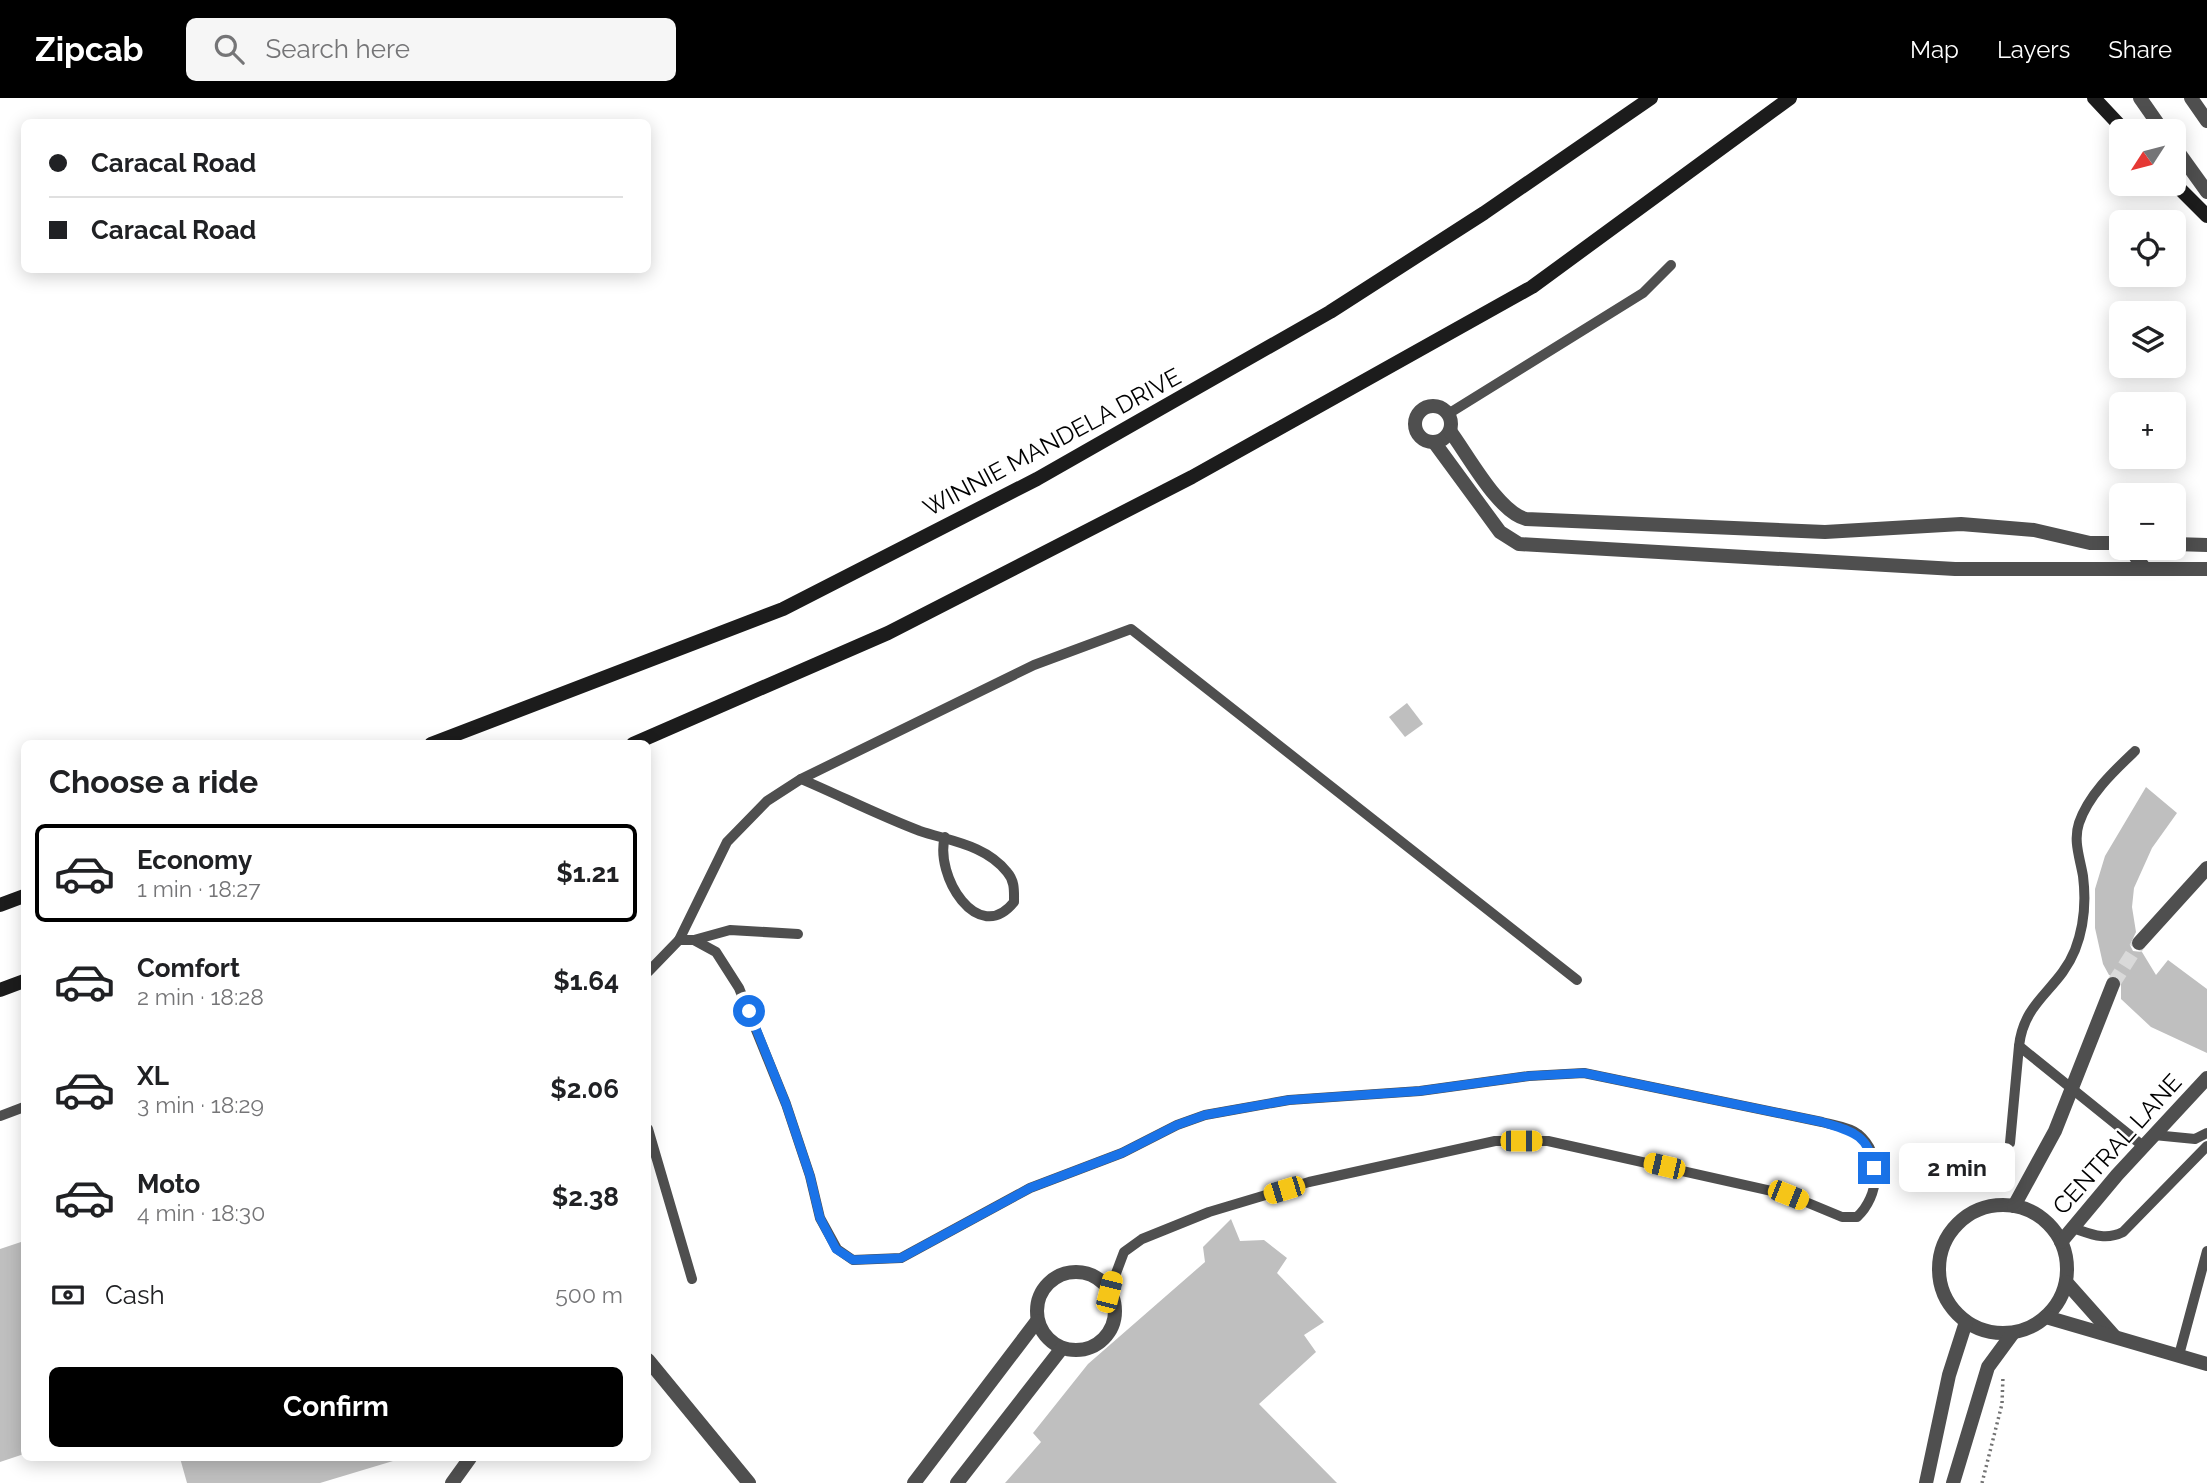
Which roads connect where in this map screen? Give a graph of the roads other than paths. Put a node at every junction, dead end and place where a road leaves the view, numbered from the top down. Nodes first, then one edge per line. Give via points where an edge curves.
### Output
1 (1651, 98) edge
2 (1790, 98) edge
3 (2094, 98) edge
4 (2140, 98) edge
5 (2191, 98) edge
6 (2113, 119) edge
7 (2155, 119) edge
8 (2207, 121) edge
9 (2186, 163) edge
10 (2207, 192) edge
11 (2186, 195) edge
12 (2207, 216) edge
13 (1671, 265) dead end
14 (1448, 414) junction
15 (1450, 431) junction
16 (1434, 442) junction
17 (2109, 543) edge
18 (2186, 544) edge
19 (2207, 545) edge
20 (2138, 560) edge
21 (2145, 569) junction
22 (2207, 569) edge
23 (441, 740) edge
24 (642, 740) edge
25 (2135, 751) dead end
26 (801, 779) junction
27 (945, 837) junction
28 (2207, 868) edge
29 (21, 897) edge
30 (0, 905) edge
31 (798, 934) dead end
32 (679, 940) junction
33 (694, 940) junction
34 (2139, 943) tunnel mouth
35 (651, 969) edge
36 (1577, 980) dead end
37 (21, 982) edge
38 (2113, 984) tunnel mouth
39 (0, 990) edge
40 (2019, 1046) junction
41 (2207, 1078) edge
42 (2072, 1089) junction
43 (21, 1108) edge
44 (0, 1116) edge
45 (2207, 1133) edge
46 (2154, 1135) junction
47 (651, 1139) edge
48 (2010, 1143) dead end
49 (2143, 1146) junction
50 (2207, 1146) edge
51 (2014, 1206) junction
52 (2073, 1228) junction
53 (2061, 1242) junction
54 (2207, 1251) edge
55 (692, 1279) dead end
56 (2066, 1282) junction
57 (1109, 1292) junction
58 (2046, 1317) junction
59 (1037, 1321) junction
60 (1966, 1322) junction
61 (2013, 1333) junction
62 (2115, 1338) junction
63 (1062, 1348) junction
64 (2179, 1355) junction
65 (651, 1364) edge
66 (2207, 1364) edge
67 (468, 1461) edge
68 (452, 1483) edge
69 (749, 1483) edge
70 (914, 1483) edge
71 (957, 1483) edge
72 (1926, 1483) edge
73 (1953, 1483) edge

1 - 23 main road, WINNIE MANDELA DRIVE via 1330,312 1038,480 783,609
2 - 24 main road via 1532,288 1192,477 888,633
3 - 6 main road
4 - 7 street
5 - 8 street
9 - 10 street
11 - 12 main road
13 - 14 lane via 1643,293
14 - 15 street
14 - 16 street via 1432,405 1417,415 1416,432
15 - 16 street
15 - 17 street via 1504,505 1516,517 1526,519 1825,532 1961,524
16 - 21 street via 1500,532 1519,544 1955,569
18 - 19 street
20 - 21 street
21 - 22 street
25 - 40 lane via 2099,789 2079,823 2076,836 2083,921 2075,951 2024,1020
26 - 27 lane
26 - 32 lane via 767,801 727,842
26 - 36 lane via 1034,665 1131,629
27 - 27 lane via 985,854 1007,871 1014,884 1014,902 1003,914 990,919 980,916 964,902 943,868
28 - 34 street
29 - 30 main road
31 - 33 lane via 730,930
32 - 33 lane
32 - 35 lane
33 - 57 lane via 716,952 740,988 786,1104 820,1218 836,1249 853,1260 901,1258 1030,1188 1122,1153 1177,1125 1205,1115 1289,1100 1584,1073 1822,1122 1858,1133 1872,1154 1876,1182 1869,1206 1857,1217 1842,1217 1788,1195 1600,1152 1548,1141 1495,1141 1309,1182 1209,1212 1142,1239 1124,1252
37 - 39 main road
38 - 42 street, CENTRAL LANE
40 - 42 lane
40 - 48 lane
41 - 46 street, CENTRAL LANE
42 - 49 lane
42 - 51 street, CENTRAL LANE
43 - 44 lane
45 - 46 lane via 2195,1139
46 - 49 street, CENTRAL LANE
47 - 55 lane
49 - 52 street, CENTRAL LANE
50 - 52 lane via 2123,1232 2098,1237
51 - 53 street, CENTRAL LANE via 2041,1218
51 - 60 street, CENTRAL LANE via 1979,1209 1964,1217 1943,1244 1939,1279 1953,1310
52 - 53 street, CENTRAL LANE
53 - 56 street, CENTRAL LANE
54 - 64 lane
56 - 58 street
56 - 62 street
57 - 59 street via 1091,1275 1057,1276 1044,1287 1037,1303
57 - 63 street via 1114,1317 1108,1333 1087,1348
58 - 61 street
58 - 62 street
59 - 63 street via 1046,1337
59 - 70 street
60 - 61 street via 1989,1332
60 - 72 street via 1949,1375
61 - 73 street via 1993,1358 1979,1392
62 - 64 street
63 - 71 street
64 - 66 street
65 - 69 street
67 - 68 street

